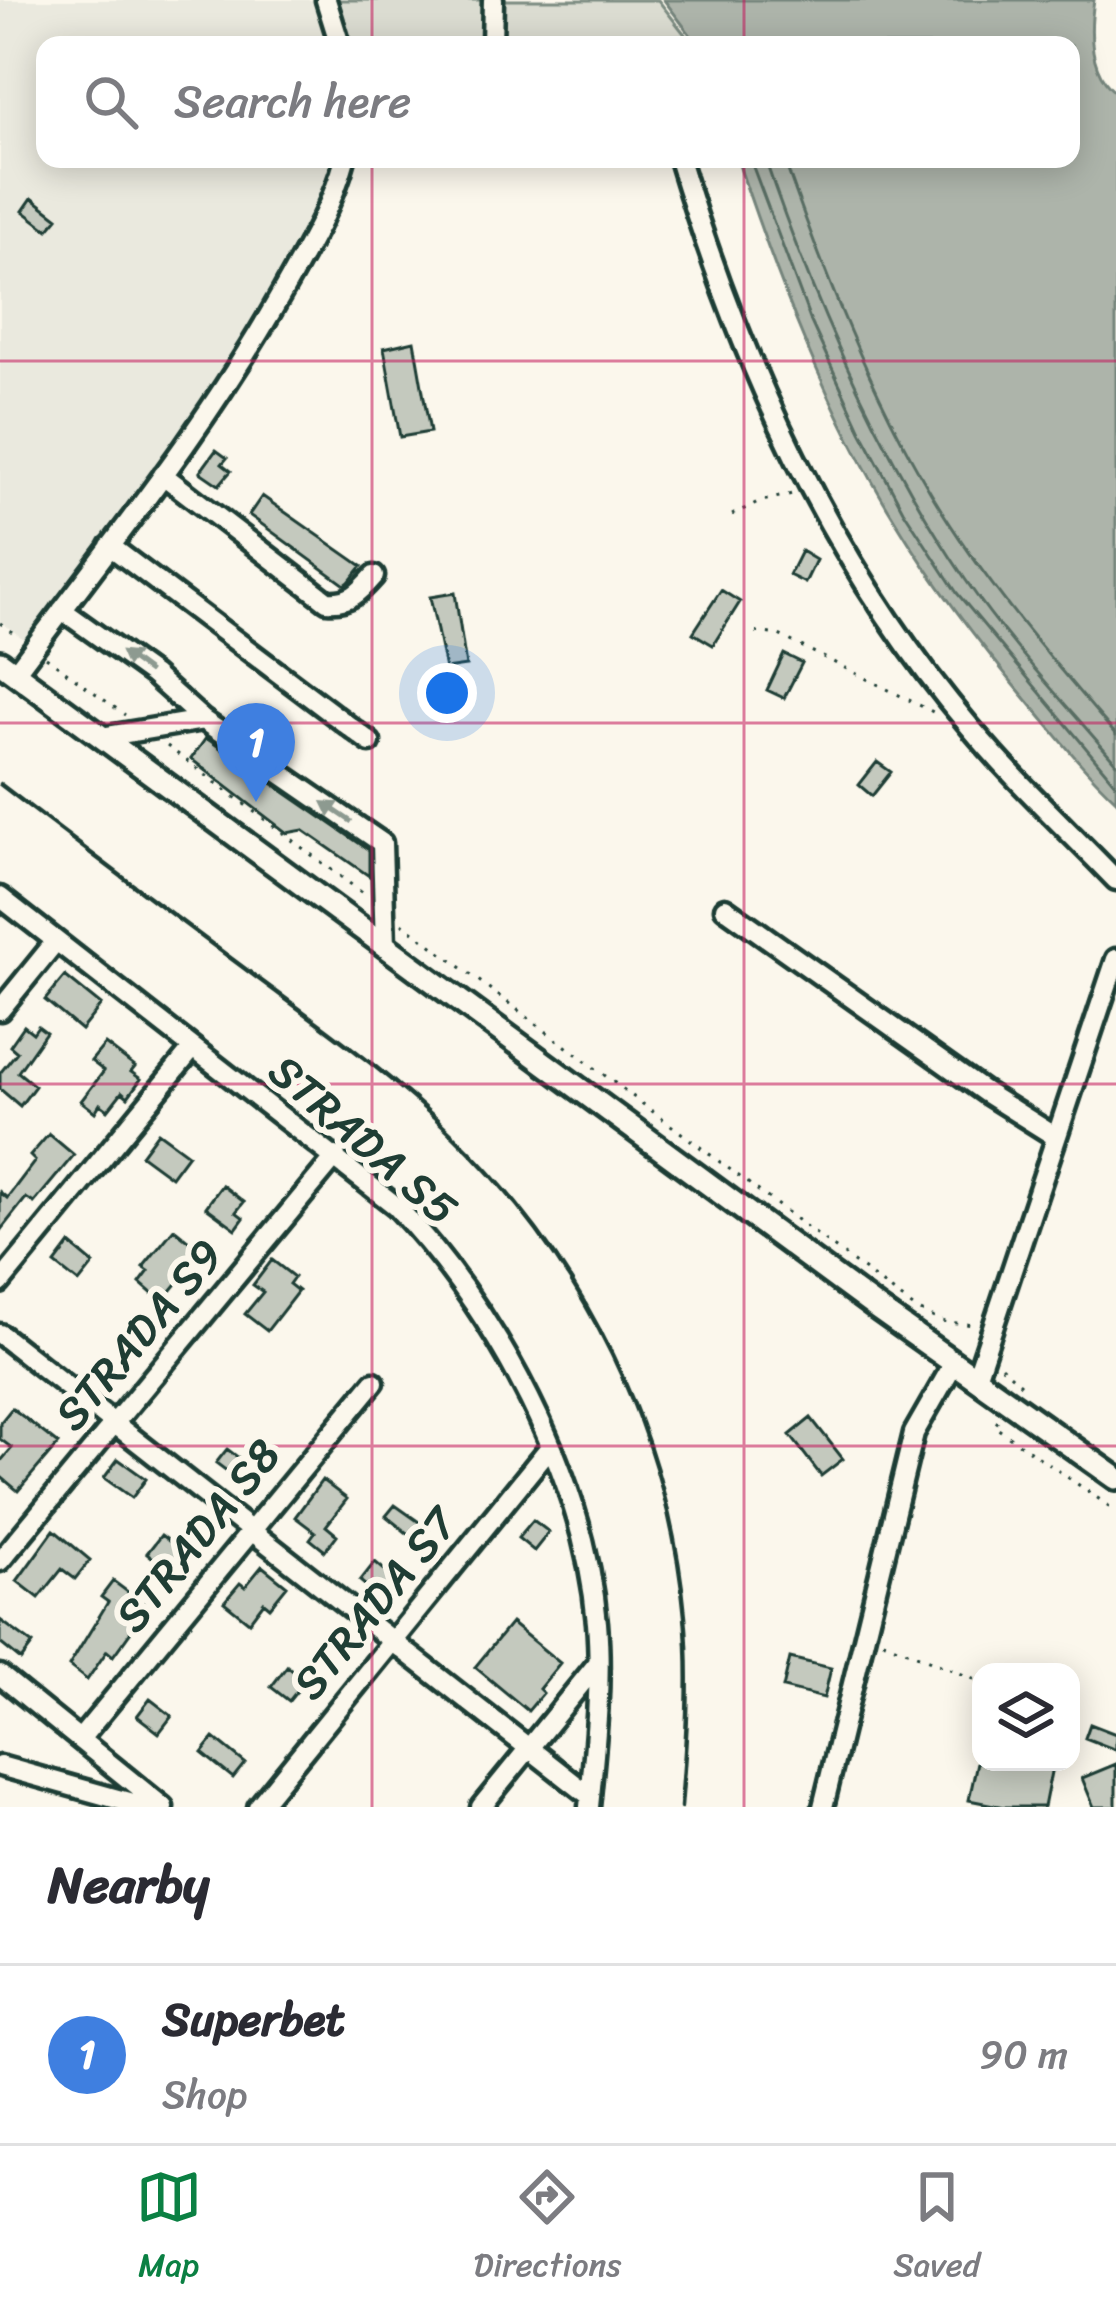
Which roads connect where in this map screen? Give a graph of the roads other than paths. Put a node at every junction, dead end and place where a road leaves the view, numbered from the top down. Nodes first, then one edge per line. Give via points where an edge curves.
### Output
1 (326, 0) edge
2 (493, 0) edge
3 (337, 36) edge
4 (492, 36) edge
5 (341, 168) edge
6 (682, 168) edge
7 (163, 475) junction
8 (110, 546) junction
9 (374, 576) dead end
10 (62, 610) junction
11 (8, 667) edge
12 (203, 720) junction
13 (102, 737) junction
14 (370, 742) dead end
15 (1116, 880) edge
16 (0, 897) edge
17 (725, 908) dead end
18 (56, 941) junction
19 (385, 947) junction
20 (1116, 959) edge
21 (0, 1010) edge
22 (193, 1048) junction
23 (1056, 1138) junction
24 (336, 1156) junction
25 (0, 1283) edge
26 (0, 1334) edge
27 (954, 1363) junction
28 (976, 1378) junction
29 (374, 1382) dead end
30 (114, 1423) junction
31 (550, 1448) junction
32 (1116, 1478) edge
33 (252, 1531) junction
34 (0, 1561) edge
35 (393, 1641) junction
36 (598, 1663) junction
37 (0, 1675) edge
38 (80, 1739) junction
39 (529, 1748) junction
40 (0, 1766) edge
41 (590, 1801) edge
42 (146, 1807) edge
43 (163, 1807) edge
44 (258, 1807) edge
45 (481, 1807) edge
46 (823, 1807) edge

1 - 3 street
2 - 4 street
5 - 7 street via 317,230 249,352
6 - 15 street via 732,320 812,494 898,634 969,726
7 - 8 street
7 - 9 street via 327,601 343,603
8 - 10 street
8 - 14 street
10 - 11 street
12 -> 10 street
11 - 13 main road
12 - 13 street
19 -> 12 street via 382,843
13 - 19 main road
16 - 18 street, STRADA S5
17 - 23 street
18 - 21 street
18 - 22 street, STRADA S5
19 - 27 main road
20 - 23 street
22 - 24 street, STRADA S5
22 - 25 street
23 - 28 street
24 - 30 street, STRADA S9
24 - 31 street, STRADA S5 via 434,1246 484,1318
26 - 30 street
27 - 28 main road
27 - 46 street via 914,1433
28 - 32 main road
29 - 33 street, STRADA S8
30 - 33 street
30 - 34 street, STRADA S9
31 - 35 street, STRADA S7
31 - 36 street, STRADA S5 via 591,1576
33 - 35 street
33 - 38 street, STRADA S8
35 - 39 street
35 - 44 street, STRADA S7
36 - 39 street
36 - 41 street, STRADA S5
37 - 38 street
38 - 43 street
39 - 41 street
39 - 45 street
40 - 42 street

